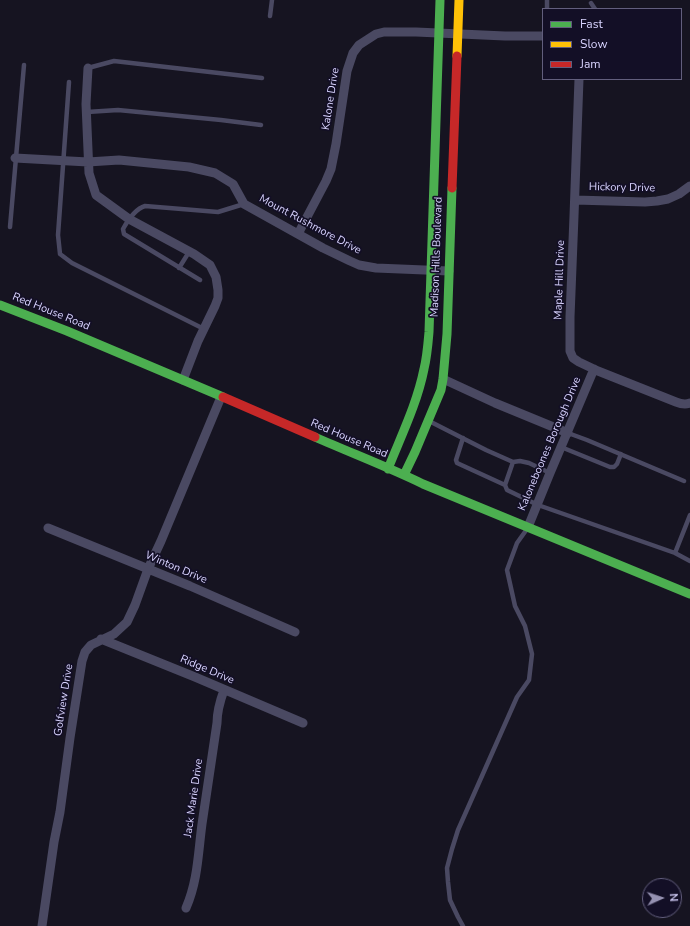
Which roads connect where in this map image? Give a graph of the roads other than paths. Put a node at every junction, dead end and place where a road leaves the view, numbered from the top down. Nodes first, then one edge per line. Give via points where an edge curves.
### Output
1 (272, 0) edge
2 (440, 0) edge
3 (459, 0) edge
4 (591, 3) dead end
5 (594, 8) edge
6 (270, 16) dead end
7 (439, 33) junction
8 (458, 34) junction
9 (542, 36) edge
10 (24, 65) dead end
11 (88, 68) joint
12 (262, 78) dead end
13 (579, 80) edge
14 (69, 82) dead end
15 (87, 112) junction
16 (261, 125) dead end
17 (15, 158) junction
18 (63, 160) junction
19 (88, 162) junction
20 (690, 186) edge
21 (575, 200) junction
22 (244, 204) junction
23 (129, 219) junction
24 (10, 227) dead end
25 (298, 234) junction
26 (189, 252) junction
27 (179, 268) junction
28 (430, 270) junction
29 (445, 271) junction
30 (200, 280) dead end
31 (0, 304) edge
32 (204, 329) junction
33 (594, 369) junction
34 (443, 379) junction
35 (183, 380) junction
36 (221, 397) junction
37 (688, 403) edge
38 (429, 421) junction
39 (568, 433) junction
40 (463, 438) junction
41 (561, 447) junction
42 (621, 454) junction
43 (513, 462) junction
44 (388, 469) junction
45 (550, 473) junction
46 (404, 475) junction
47 (684, 481) dead end
48 (504, 485) junction
49 (538, 505) junction
50 (690, 515) edge
51 (48, 528) dead end
52 (528, 528) junction
53 (675, 553) junction
54 (690, 561) edge
55 (148, 569) junction
56 (690, 594) edge
57 (295, 632) dead end
58 (101, 640) junction
59 (224, 690) junction
60 (303, 723) dead end
61 (186, 908) dead end
62 (42, 926) edge
63 (464, 926) edge

1 - 6 lane
2 - 7 street, Madison Hills Boulevard
3 - 8 street, Madison Hills Boulevard
4 - 5 lane
7 - 8 street
7 - 25 street, Kalone Drive via 384,32 367,39 353,53 347,71 331,169
7 - 28 street, Madison Hills Boulevard
8 - 9 street
8 - 29 street, Madison Hills Boulevard
10 - 17 lane
11 - 12 lane via 114,62
11 - 15 street
13 - 21 street, Maple Hill Drive
14 - 18 lane
15 - 16 lane via 118,110
15 - 19 street
17 - 18 street, Mount Rushmore Drive
17 - 24 lane
18 - 19 street, Mount Rushmore Drive
18 - 32 lane via 58,234 60,254 72,263
19 - 22 street, Mount Rushmore Drive via 119,160 188,167 215,173 233,184
19 - 23 street via 96,195
20 - 21 street, Hickory Drive via 668,199 657,201
21 - 33 street, Maple Hill Drive via 570,351 573,358
22 - 23 lane via 218,212 145,206 140,207
22 - 25 street, Mount Rushmore Drive
23 - 26 street
23 - 27 lane via 123,229 124,234
25 - 28 street, Mount Rushmore Drive via 358,265
26 - 27 lane
26 - 32 street via 210,265 216,277 218,298
27 - 30 lane
28 - 29 street, Mount Rushmore Drive
28 - 44 street, Madison Hills Boulevard via 429,332 424,370
29 - 34 street, Madison Hills Boulevard via 447,334
31 - 35 street, Red House Road
32 - 35 street
33 - 37 street, Maple Hill Drive via 676,402
33 - 39 street, Kaloneboones Borough Drive
34 - 38 street, Madison Hills Boulevard
34 - 39 street
35 - 36 street, Red House Road
36 - 44 street, Red House Road
36 - 55 street, Golfview Drive
38 - 40 lane
38 - 46 street, Madison Hills Boulevard
39 - 41 street, Kaloneboones Borough Drive
39 - 42 lane
40 - 43 lane
40 - 48 lane via 457,463
41 - 42 lane via 610,467 617,464
41 - 45 street, Kaloneboones Borough Drive
42 - 47 lane
43 - 45 lane via 529,463
43 - 48 lane
44 - 46 street, Red House Road
45 - 49 street, Kaloneboones Borough Drive
46 - 52 street, Red House Road
48 - 49 lane via 507,490
49 - 52 street, Kaloneboones Borough Drive
49 - 53 lane
50 - 53 lane
51 - 55 street, Winton Drive
52 - 56 street, Red House Road
52 - 63 lane via 517,543 507,570 514,606 525,626 532,654 529,680 517,697 458,830 447,868 450,900
53 - 54 lane
55 - 57 street, Winton Drive
55 - 58 street, Golfview Drive via 127,622 114,634
58 - 59 street, Ridge Drive
58 - 62 street, Golfview Drive via 85,652 79,671
59 - 60 street, Ridge Drive
59 - 61 street, Jack Marie Drive via 217,714 197,873

